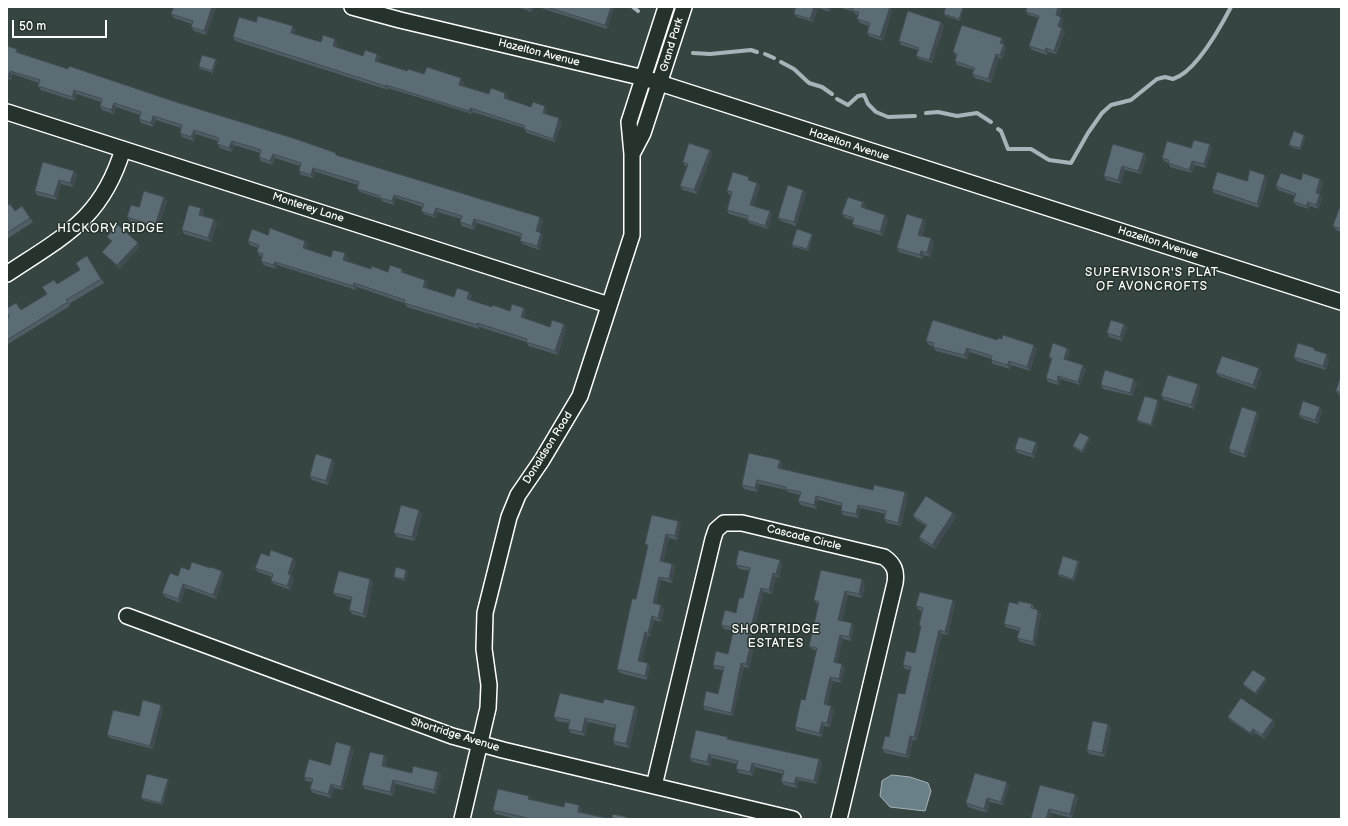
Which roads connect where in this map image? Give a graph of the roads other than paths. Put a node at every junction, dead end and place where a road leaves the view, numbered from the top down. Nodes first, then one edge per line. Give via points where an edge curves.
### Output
1 (352, 7) edge
2 (666, 7) edge
3 (684, 7) edge
4 (644, 78) junction
5 (660, 84) junction
6 (7, 112) edge
7 (124, 149) junction
8 (632, 154) junction
9 (7, 274) edge
10 (1341, 302) edge
11 (608, 305) junction
12 (127, 616) dead end
13 (481, 744) junction
14 (654, 786) junction
15 (462, 819) edge
16 (793, 819) edge
17 (839, 819) edge

1 - 4 street, Hazelton Avenue
2 - 4 street, Grand Park
3 - 5 street, Grand Park
4 - 5 street, Hazelton Avenue
4 - 8 street, Donaldson Road via 629,122
5 - 8 street, Donaldson Road via 643,133
5 - 10 street, Hazelton Avenue
6 - 7 street, Monterey Lane
7 - 9 street via 113,179 92,211 66,234
7 - 11 street, Monterey Lane
8 - 11 street, Donaldson Road via 632,235
11 - 13 street, Donaldson Road via 580,396 518,495 509,517 485,613 484,649 489,685 488,708
12 - 13 street, Shortridge Avenue via 418,725
13 - 14 street, Shortridge Avenue
13 - 15 street, Donaldson Road
14 - 16 street, Shortridge Avenue
14 - 17 street, Cascade Circle via 716,530 724,523 742,523 884,557 895,570 895,583

